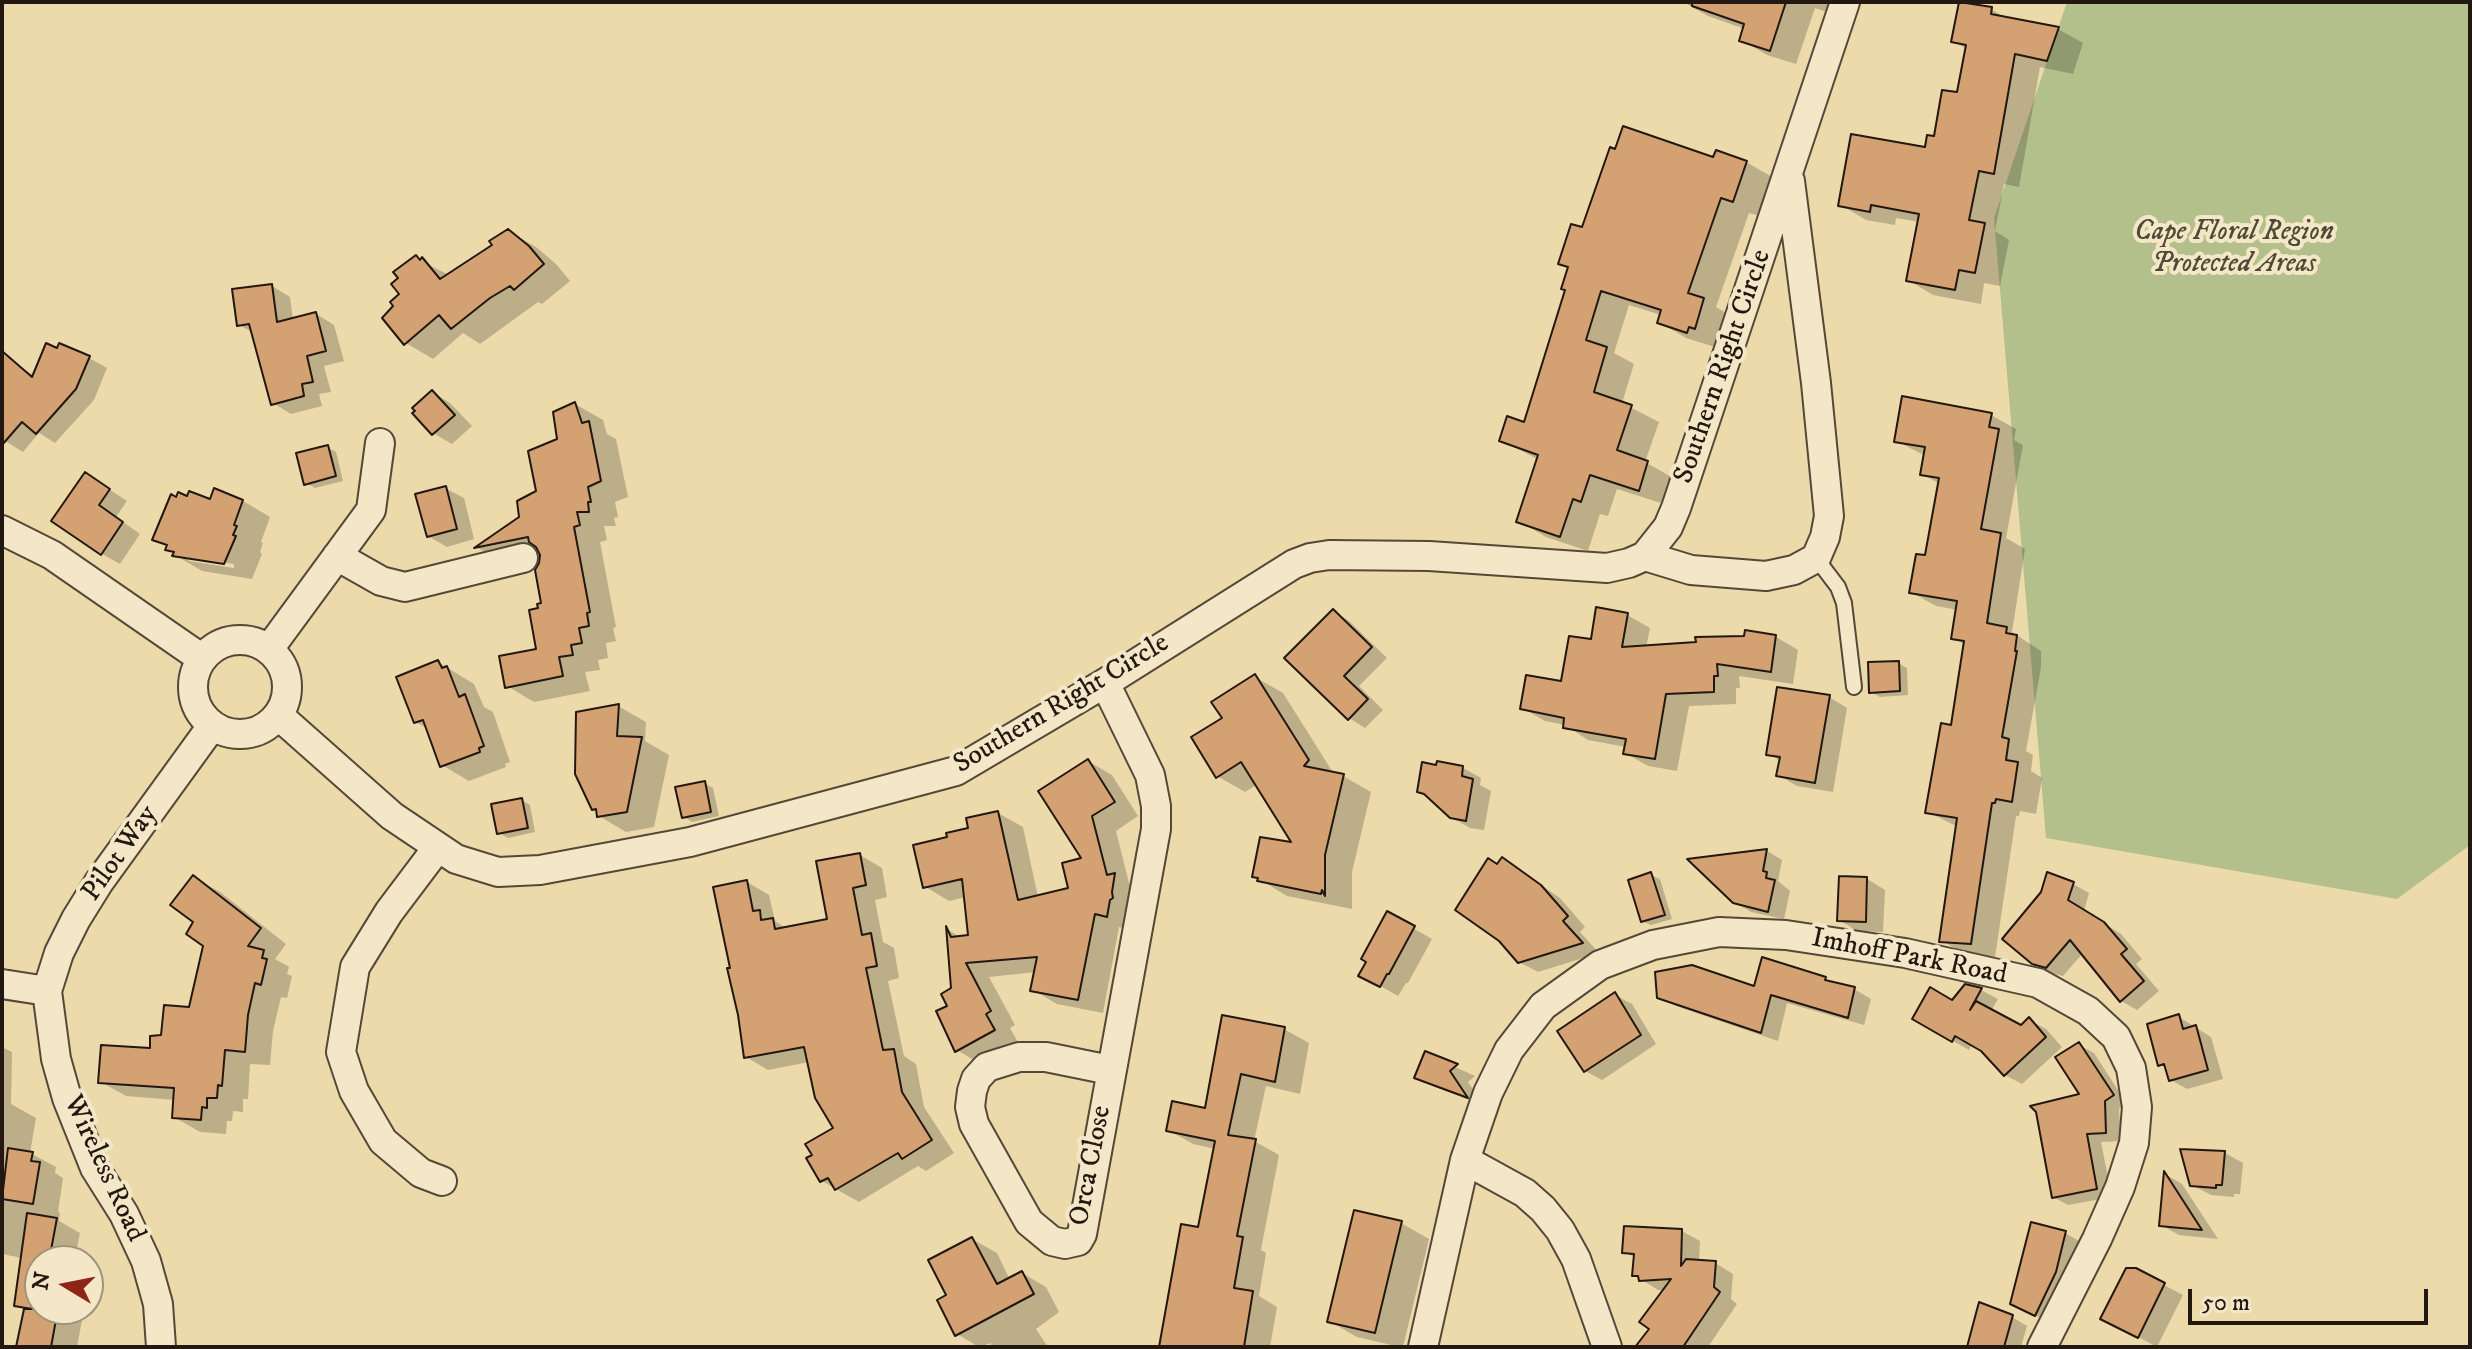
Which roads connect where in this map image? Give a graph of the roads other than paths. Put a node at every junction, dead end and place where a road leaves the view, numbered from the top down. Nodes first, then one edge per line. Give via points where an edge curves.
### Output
1 (1845, 2) edge
2 (1789, 172) junction
3 (380, 443) dead end
4 (2, 530) edge
5 (337, 556) junction
6 (1645, 556) junction
7 (523, 558) dead end
8 (1816, 558) junction
9 (269, 649) junction
10 (201, 658) junction
11 (1105, 683) junction
12 (1854, 687) dead end
13 (278, 715) junction
14 (212, 726) junction
15 (438, 847) junction
16 (2, 984) edge
17 (47, 991) junction
18 (1110, 1070) junction
19 (1465, 1160) junction
20 (442, 1181) dead end
21 (161, 1347) edge
22 (1423, 1347) edge
23 (1607, 1347) edge
24 (2042, 1347) edge

1 - 2 street, Southern Right Circle
2 - 6 street, Southern Right Circle via 1676,508
2 - 8 street, Southern Right Circle via 1829,516
3 - 5 street via 371,510
4 - 10 street via 52,555
5 - 7 street via 381,581 405,587
5 - 9 street
6 - 8 street via 1691,570 1766,576
6 - 11 street, Southern Right Circle via 1607,568 1429,556 1310,558
8 - 12 lane via 1844,603
9 - 10 street via 235,639
9 - 13 street via 287,677 287,697
10 - 14 street via 193,696
11 - 15 street, Southern Right Circle via 956,771 690,842 520,872 480,867
11 - 18 street, Orca Close via 1150,775 1156,806
13 - 14 street via 264,729 245,735
13 - 15 street, Southern Right Circle via 392,816
14 - 17 street, Pilot Way via 99,882 59,953
15 - 20 street via 355,967 341,1052 354,1091 383,1141 421,1173
16 - 17 street
17 - 21 street, Wireless Road via 67,1098 95,1168 146,1261 158,1304
18 - 18 street, Orca Close via 1082,1234 1078,1241 1052,1241 1029,1222 974,1124 970,1107 976,1079 987,1067 1019,1057
19 - 22 street, Imhoff Park Road
19 - 23 street via 1525,1193 1560,1230 1576,1259
19 - 24 street, Imhoff Park Road via 1509,1050 1543,1006 1600,965 1653,945 1719,932 1786,935 1905,953 2038,983 2088,1011 2116,1037 2131,1068 2137,1107 2134,1143 2120,1187

